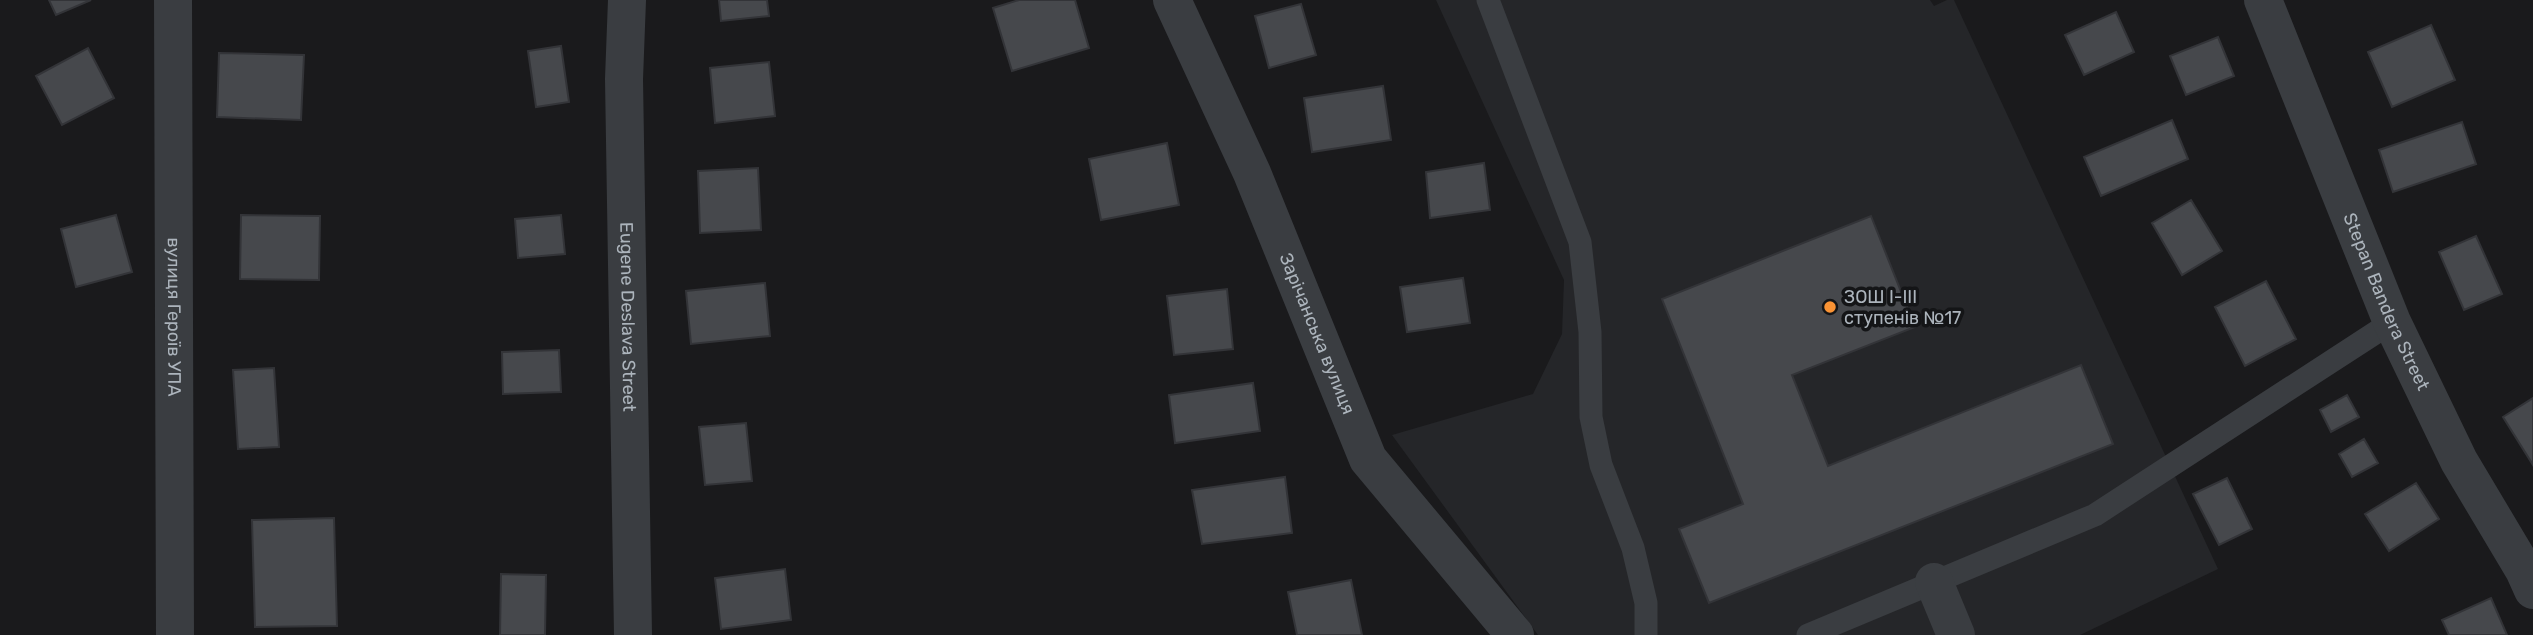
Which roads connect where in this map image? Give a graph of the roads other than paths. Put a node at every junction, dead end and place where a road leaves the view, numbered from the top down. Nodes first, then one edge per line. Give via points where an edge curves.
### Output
1 (173, 0) edge
2 (627, 0) edge
3 (1172, 0) edge
4 (1488, 0) edge
5 (2263, 0) edge
6 (2392, 322) junction
7 (1934, 582) junction
8 (2533, 590) edge
9 (175, 635) edge
10 (633, 635) edge
11 (1515, 635) edge
12 (1646, 635) edge
13 (1808, 635) edge
14 (1956, 635) edge

1 - 9 street, вулиця Героїв УПА
2 - 10 street, Eugene Deslava Street via 624,79
3 - 11 street, Зарічанська вулиця via 1252,173 1368,459
4 - 12 lane via 1580,242 1590,332 1591,417 1601,465 1633,548 1646,603
5 - 6 street, Stepan Bandera Street
6 - 7 lane via 2095,515
6 - 8 street, Stepan Bandera Street via 2459,461
7 - 13 lane
7 - 14 street

